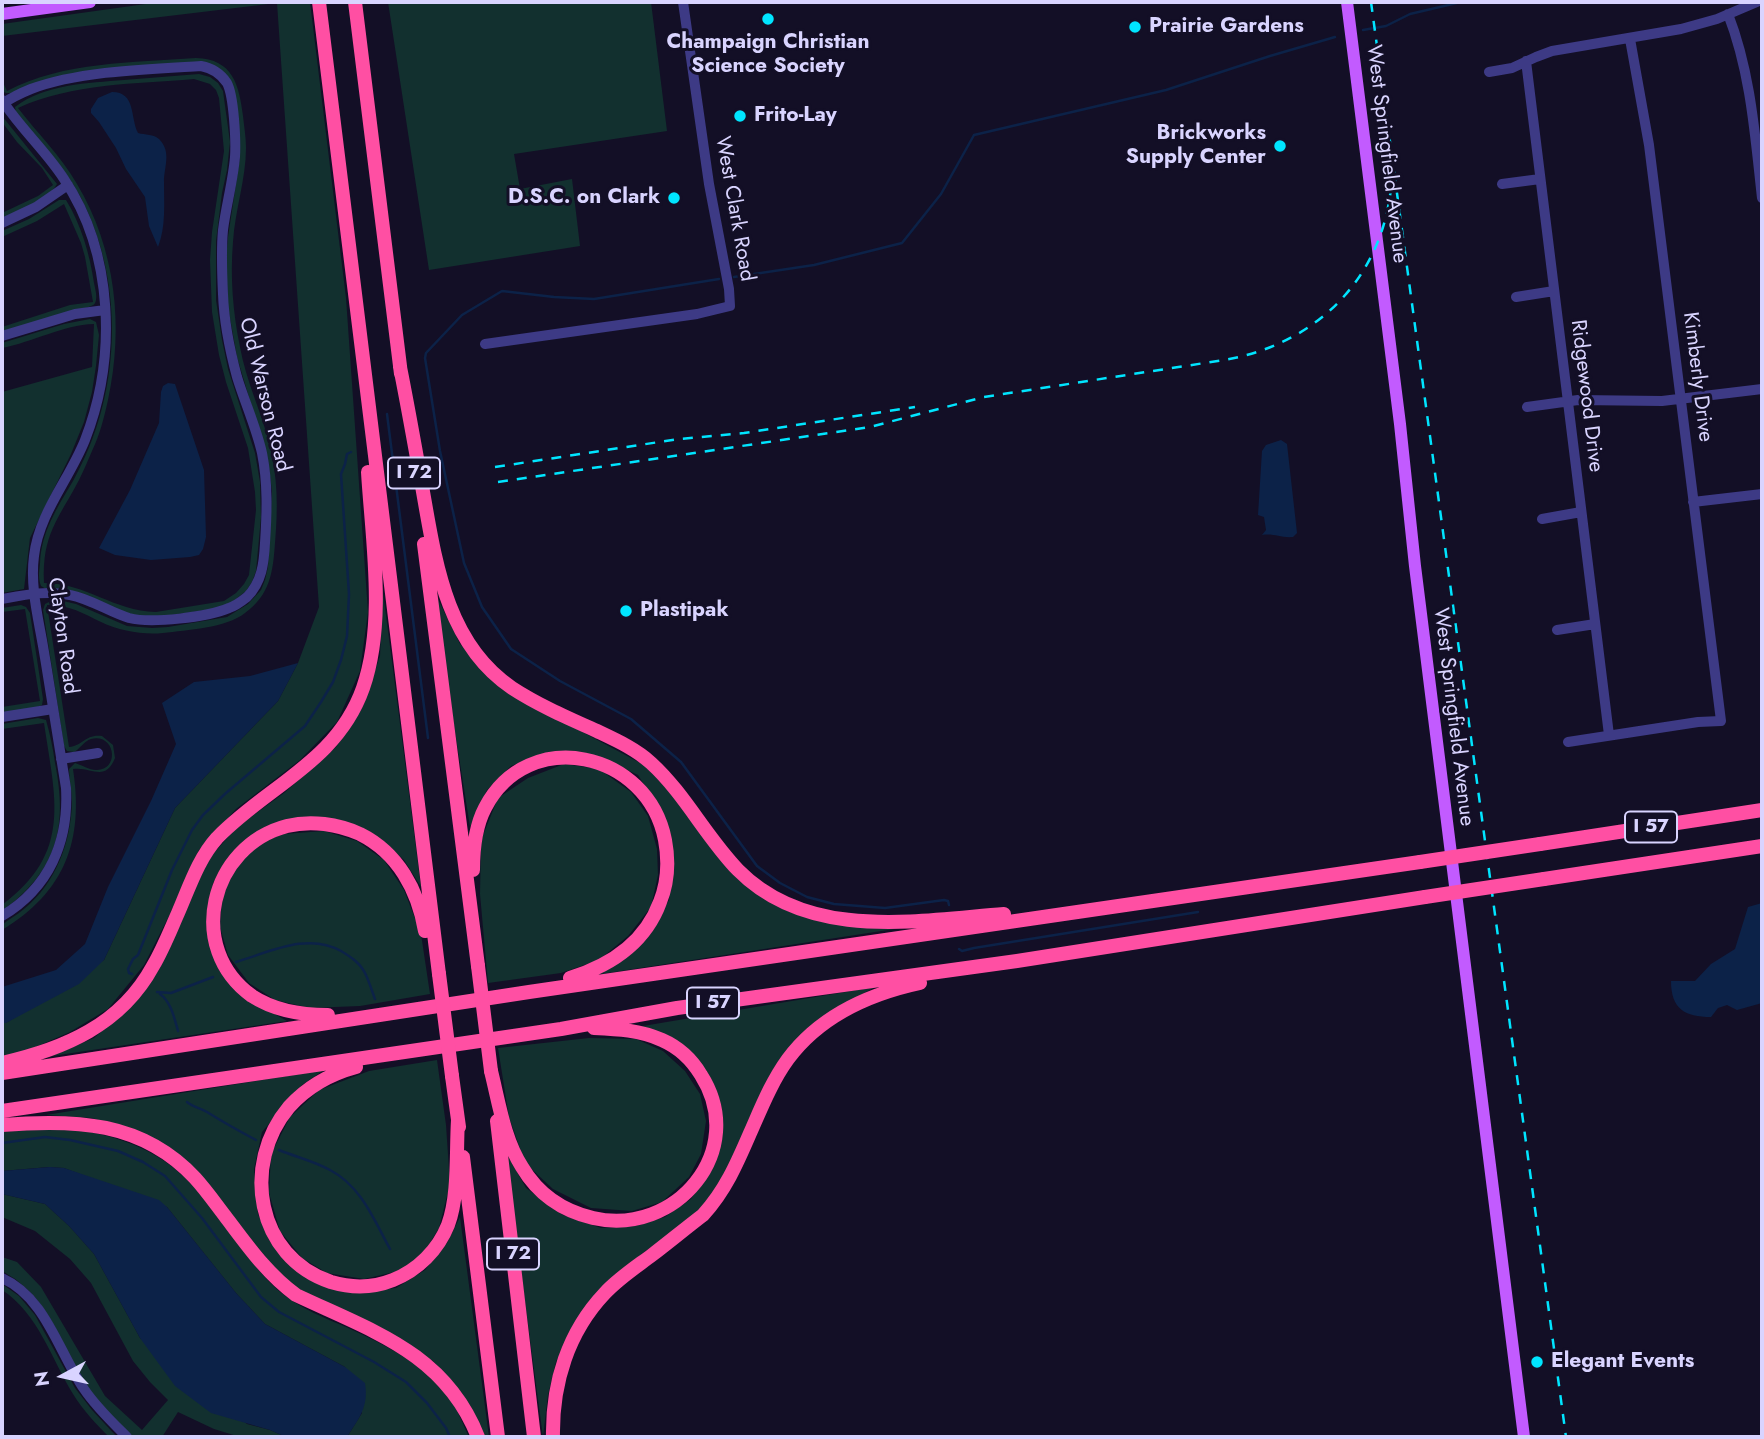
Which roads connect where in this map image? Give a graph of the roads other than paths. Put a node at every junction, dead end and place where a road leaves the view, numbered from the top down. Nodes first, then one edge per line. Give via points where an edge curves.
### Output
1 (90, 2) edge
2 (319, 2) edge
3 (355, 2) edge
4 (683, 2) edge
5 (1347, 2) edge
6 (1757, 2) edge
7 (2, 14) edge
8 (1728, 14) junction
9 (1630, 39) junction
10 (1526, 61) junction
11 (1489, 72) dead end
12 (2, 102) edge
13 (1540, 179) junction
14 (1502, 184) dead end
15 (68, 186) junction
16 (1762, 198) edge
17 (2, 223) edge
18 (1554, 291) junction
19 (1516, 296) dead end
20 (105, 310) junction
21 (2, 336) edge
22 (485, 344) dead end
23 (400, 367) junction
24 (1762, 389) edge
25 (1681, 399) junction
26 (1567, 402) junction
27 (1527, 407) dead end
28 (370, 421) junction
29 (1762, 494) edge
30 (1693, 502) junction
31 (1581, 512) junction
32 (1542, 519) dead end
33 (35, 594) junction
34 (2, 599) edge
35 (1595, 624) junction
36 (1557, 630) dead end
37 (53, 709) junction
38 (2, 717) edge
39 (1609, 735) junction
40 (1569, 742) dead end
41 (98, 753) dead end
42 (61, 759) junction
43 (1762, 810) edge
44 (1762, 846) edge
45 (1124, 905) junction
46 (2, 916) edge
47 (476, 945) junction
48 (1017, 961) junction
49 (436, 973) junction
50 (528, 992) junction
51 (375, 1015) junction
52 (561, 1028) junction
53 (420, 1050) junction
54 (2, 1063) edge
55 (491, 1071) junction
56 (2, 1073) edge
57 (2, 1111) edge
58 (458, 1120) junction
59 (2, 1125) edge
60 (2, 1278) edge
61 (127, 1437) edge
62 (478, 1437) edge
63 (498, 1437) edge
64 (534, 1437) edge
65 (553, 1437) edge
66 (1524, 1437) edge

1 - 7 main road
2 - 28 highway
3 - 23 highway, I 72
4 - 22 street, West Clark Road via 730,306
5 - 66 main road, West Springfield Avenue
6 - 8 street
8 - 9 street
8 - 16 street via 1748,81
9 - 10 street via 1552,51
9 - 25 street, Kimberly Drive via 1649,145
10 - 11 street
10 - 13 street, Ridgewood Drive
12 - 15 street, Clayton Road
12 - 33 street, Old Warson Road via 33,88 79,77 201,66 214,70 226,82 235,159 223,231 225,320 267,487 259,580 246,597 228,609 147,621 70,595
13 - 14 street
13 - 18 street, Ridgewood Drive
15 - 17 street
15 - 20 street, Clayton Road via 88,225
18 - 19 street
18 - 26 street, Ridgewood Drive
20 - 21 street
20 - 33 street, Clayton Road via 99,392 79,453 40,527 34,558
23 - 45 highway via 439,576 471,647 492,671 526,697 641,754 755,885 808,912 876,922
23 - 47 highway, I 72
24 - 25 street
25 - 26 street
25 - 30 street, Kimberly Drive
26 - 27 street
26 - 31 street, Ridgewood Drive
28 - 49 highway
28 - 54 highway via 367,460 375,627 368,673 354,709 321,754 232,824 208,849 153,967 120,1010 62,1046
29 - 30 street
30 - 39 street, Kimberly Drive via 1721,721
31 - 32 street
31 - 35 street, Ridgewood Drive
33 - 34 street
33 - 37 street, Clayton Road
35 - 36 street
35 - 39 street, Ridgewood Drive
37 - 38 street
37 - 42 street, Clayton Road
39 - 40 street
41 - 42 street
42 - 46 street, Clayton Road via 67,806 61,844 37,887
43 - 45 highway, I 57, bridge
44 - 48 highway, I 57, bridge
45 - 50 highway, I 57
47 - 50 highway via 476,836 484,809 499,788 531,765 569,758 593,760 634,783 653,806 667,846 667,877 658,909 643,932 614,960
47 - 55 highway, I 72, bridge
48 - 52 highway, I 57
48 - 65 highway via 877,995 841,1011 802,1042 775,1079 730,1179 713,1205 622,1278 583,1320 560,1373
49 - 51 highway via 417,897 402,870 369,839 315,823 277,829 253,841 225,874 214,906 214,935 232,976 253,996 281,1010
49 - 58 highway, I 72, bridge
50 - 51 highway, I 57
51 - 56 highway, I 57
52 - 53 highway, I 57
52 - 55 highway via 650,1035 675,1047 700,1073 714,1106 713,1148 694,1186 677,1202 641,1218 612,1221 583,1216 553,1201 532,1181 516,1156
53 - 57 highway, I 57
53 - 58 highway via 329,1076 282,1116 266,1148 261,1183 265,1213 282,1248 310,1272 338,1284 377,1285 412,1270 439,1242 453,1210
55 - 64 highway, I 72
58 - 63 highway, I 72
59 - 62 highway via 54,1121 98,1126 163,1152 194,1178 285,1287 429,1366 458,1399
60 - 61 street via 28,1295 84,1390

